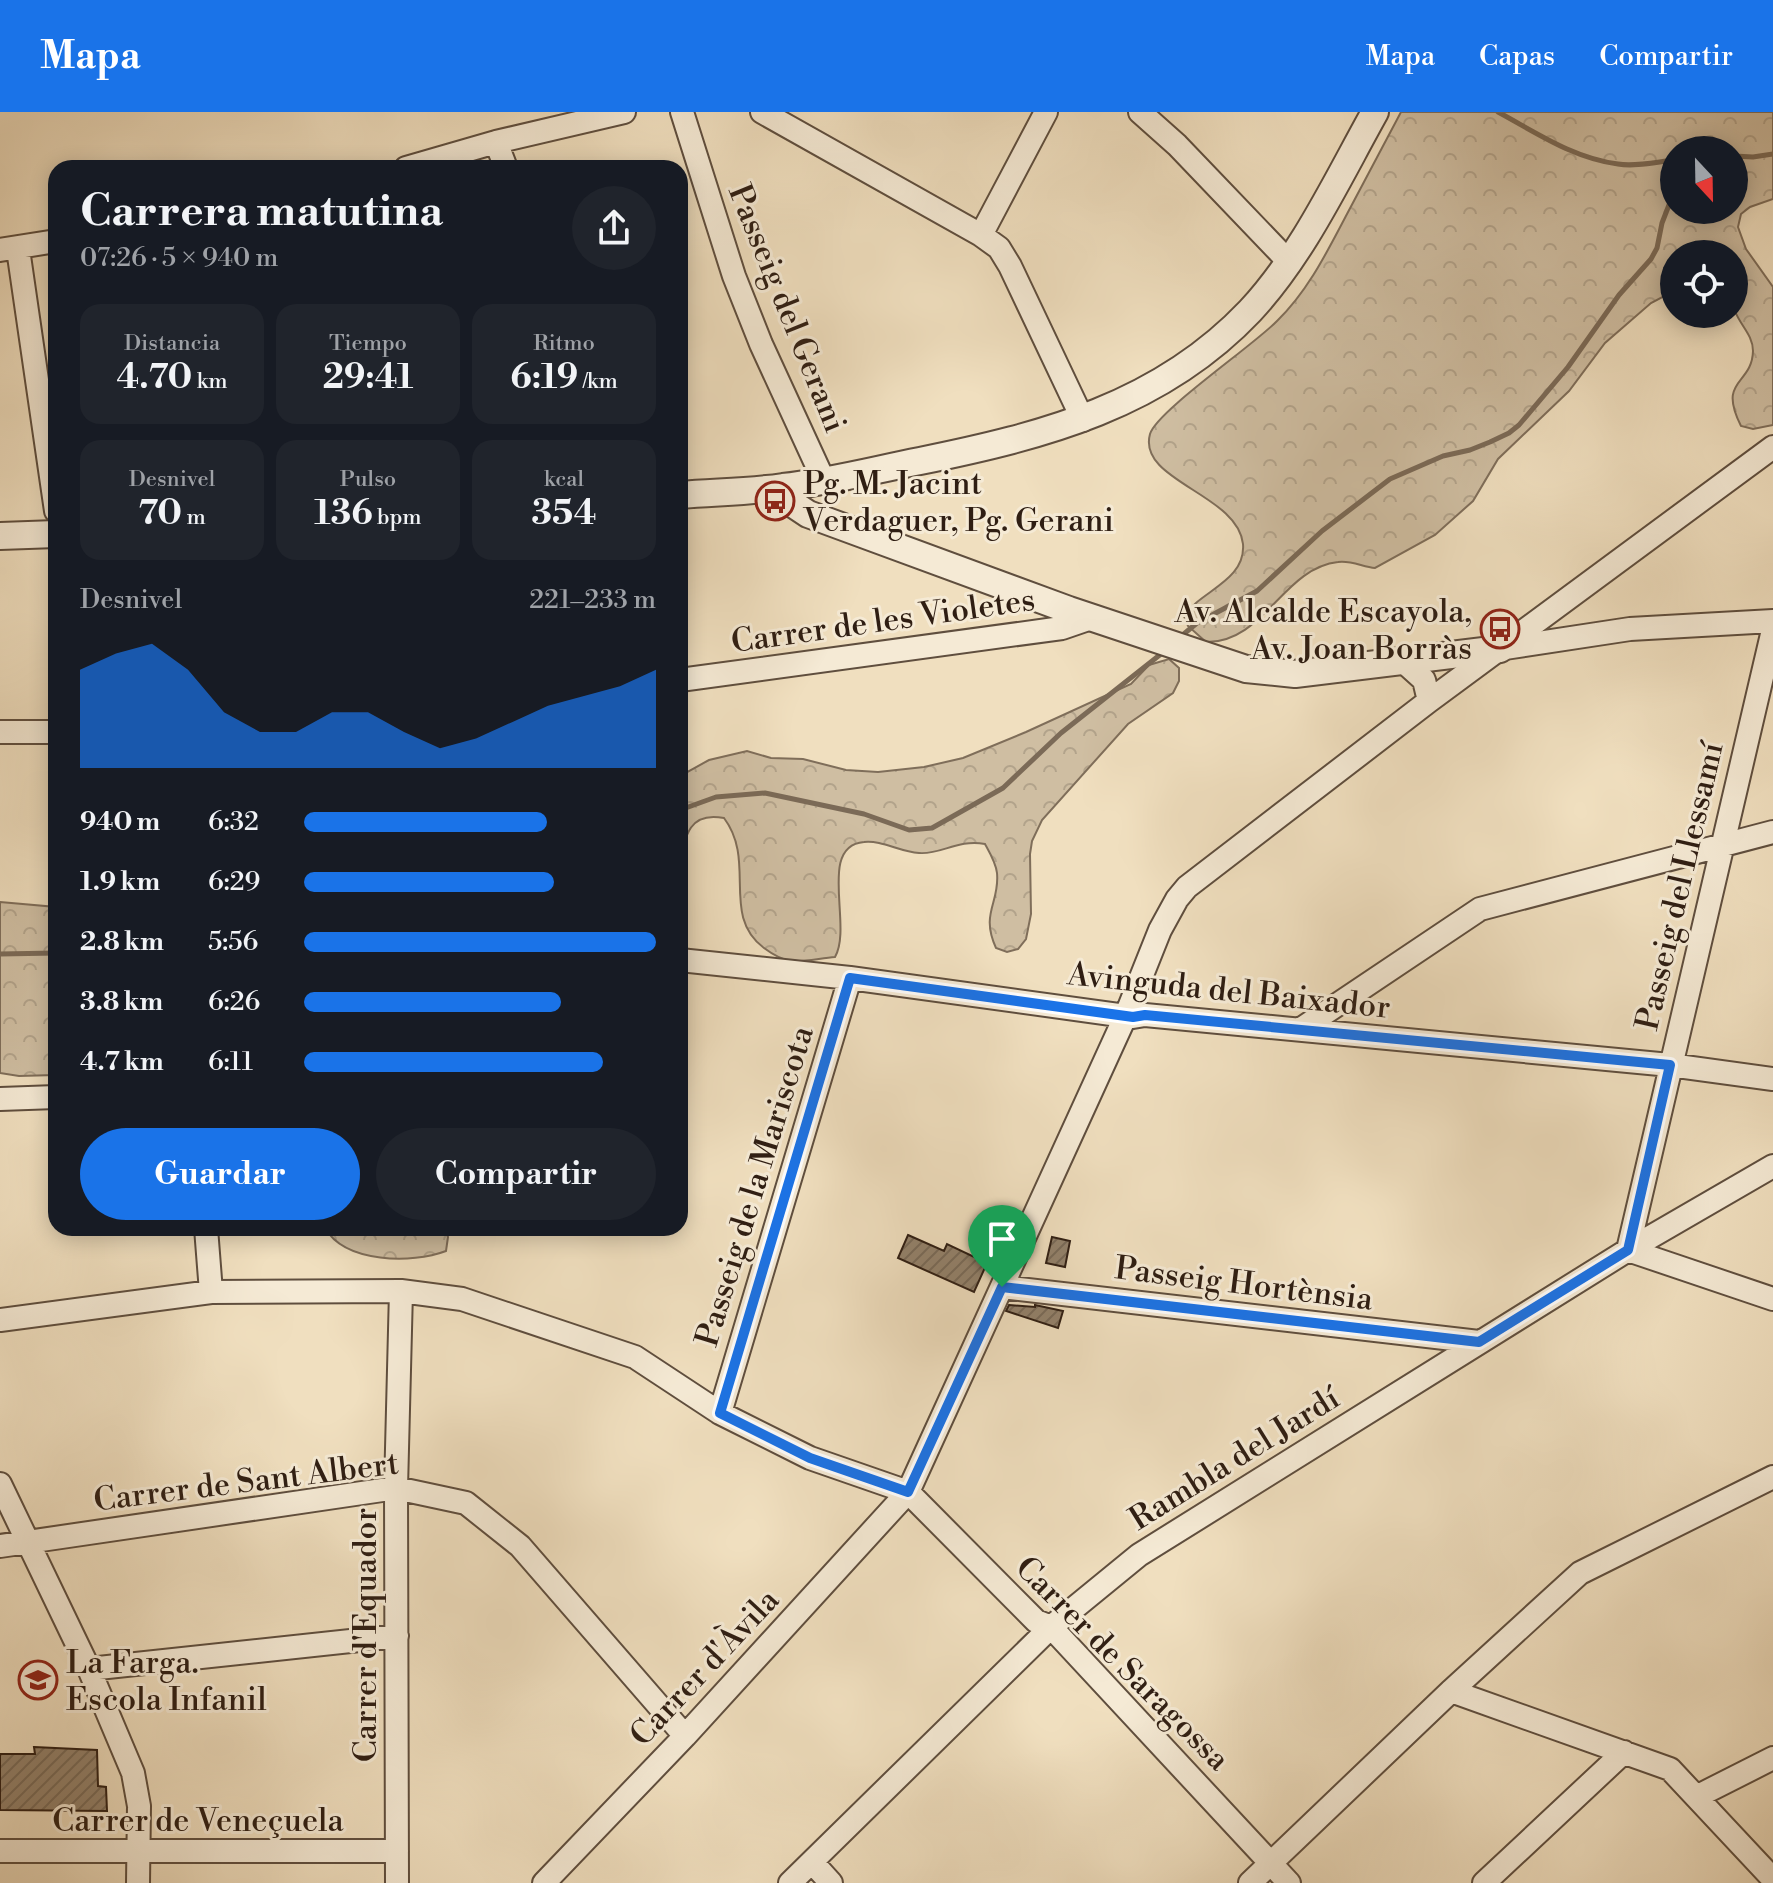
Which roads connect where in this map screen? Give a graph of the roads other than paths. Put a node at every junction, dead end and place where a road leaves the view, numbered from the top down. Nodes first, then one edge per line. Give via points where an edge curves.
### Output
1 (624, 112) edge
2 (682, 112) edge
3 (762, 112) edge
4 (1046, 112) edge
5 (1140, 112) edge
6 (1375, 112) edge
7 (496, 142) junction
8 (434, 160) edge
9 (503, 160) edge
10 (981, 235) junction
11 (48, 242) edge
12 (9, 249) edge
13 (1290, 263) junction
14 (1083, 420) junction
15 (1773, 447) edge
16 (48, 466) edge
17 (824, 481) junction
18 (782, 488) junction
19 (688, 494) edge
20 (48, 534) edge
21 (0, 536) edge
22 (1553, 608) junction
23 (1094, 617) junction
24 (1773, 621) edge
25 (1773, 630) edge
26 (1561, 639) junction
27 (1500, 649) junction
28 (1404, 662) junction
29 (688, 679) edge
30 (1429, 701) junction
31 (0, 732) edge
32 (48, 732) edge
33 (1773, 832) edge
34 (1722, 844) junction
35 (688, 961) edge
36 (850, 978) junction
37 (1126, 1015) junction
38 (1301, 1029) junction
39 (1670, 1065) junction
40 (1773, 1079) edge
41 (48, 1097) edge
42 (0, 1099) edge
43 (1773, 1166) edge
44 (207, 1236) edge
45 (1628, 1250) junction
46 (1002, 1287) junction
47 (401, 1291) junction
48 (211, 1292) junction
49 (1773, 1299) edge
50 (0, 1320) edge
51 (1479, 1342) junction
52 (720, 1413) junction
53 (1773, 1477) edge
54 (0, 1484) edge
55 (396, 1488) junction
56 (908, 1492) junction
57 (27, 1541) junction
58 (0, 1546) edge
59 (1051, 1627) junction
60 (397, 1636) junction
61 (89, 1669) junction
62 (1451, 1691) junction
63 (685, 1736) junction
64 (1624, 1752) junction
65 (1773, 1758) edge
66 (1698, 1796) junction
67 (0, 1851) edge
68 (397, 1851) junction
69 (139, 1853) junction
70 (812, 1862) junction
71 (1272, 1863) junction
72 (1761, 1877) edge
73 (138, 1883) edge
74 (397, 1883) edge
75 (544, 1883) edge
76 (790, 1883) edge
77 (831, 1883) edge
78 (1250, 1883) edge
79 (1289, 1883) edge
80 (1484, 1883) edge

1 - 7 street
2 - 17 street, Passeig del Gerani via 734,276
3 - 10 street
4 - 10 street
5 - 13 street
6 - 13 street
7 - 8 street
7 - 9 street
10 - 14 street via 999,248 1010,266
11 - 12 street
12 - 16 street
13 - 14 street via 1208,351 1164,381
14 - 17 street via 976,450
15 - 22 street, Carrer d'Àvila
17 - 18 street
18 - 19 street
18 - 23 street via 787,500 808,514
20 - 21 street
22 - 26 street via 1552,623
22 - 27 street, Carrer d'Àvila
23 - 28 street via 1246,669 1295,674
23 - 29 street, Carrer de les Violetes via 1062,628
24 - 26 street via 1630,629
25 - 34 street, Passeig del Llessamí
26 - 27 street
27 - 28 street
27 - 30 street, Carrer d'Àvila
28 - 30 street via 1424,680
30 - 37 street, Carrer d'Àvila via 1187,887 1160,930
31 - 32 street
33 - 34 street
34 - 38 street via 1480,909
34 - 39 street, Passeig del Llessamí
35 - 36 street, Avinguda del Baixador
36 - 37 street, Avinguda del Baixador
36 - 52 street, Passeig de la Mariscota
37 - 38 street, Avinguda del Baixador
37 - 46 street, Carrer d'Àvila
38 - 39 street, Avinguda del Baixador
39 - 40 street, Avinguda del Baixador
39 - 45 street, Passeig del Llessamí
41 - 42 street
43 - 45 street, Rambla del Jardí
44 - 48 street
45 - 49 street
45 - 51 street, Rambla del Jardí
46 - 51 street, Passeig Hortènsia
46 - 56 street, Carrer d'Àvila
47 - 48 street
47 - 52 street via 462,1299 635,1357
47 - 55 street, Carrer d'Equador
48 - 50 street
51 - 59 street, Rambla del Jardí via 1139,1555
52 - 56 street via 810,1458
53 - 62 street via 1580,1573
54 - 57 street
55 - 57 street, Carrer de Sant Albert
55 - 60 street, Carrer d'Equador
55 - 63 street, Carrer de Sant Albert via 466,1503 520,1546
56 - 59 street, Carrer de Saragossa via 1036,1621
56 - 63 street, Carrer d'Àvila
57 - 58 street, Carrer de Sant Albert
57 - 61 street
59 - 70 street, Rambla del Jardí
59 - 71 street, Carrer de Saragossa
60 - 61 street
60 - 68 street, Carrer d'Equador
61 - 69 street via 133,1773
62 - 64 street
62 - 71 street
63 - 75 street, Carrer d'Àvila
64 - 66 street via 1670,1769
64 - 80 street
65 - 66 street
66 - 72 street
67 - 69 street, Carrer de Veneçuela
68 - 69 street, Carrer de Veneçuela
68 - 74 street, Carrer d'Equador
69 - 73 street
70 - 76 street, Rambla del Jardí
70 - 77 street
71 - 78 street
71 - 79 street, Carrer de Saragossa

